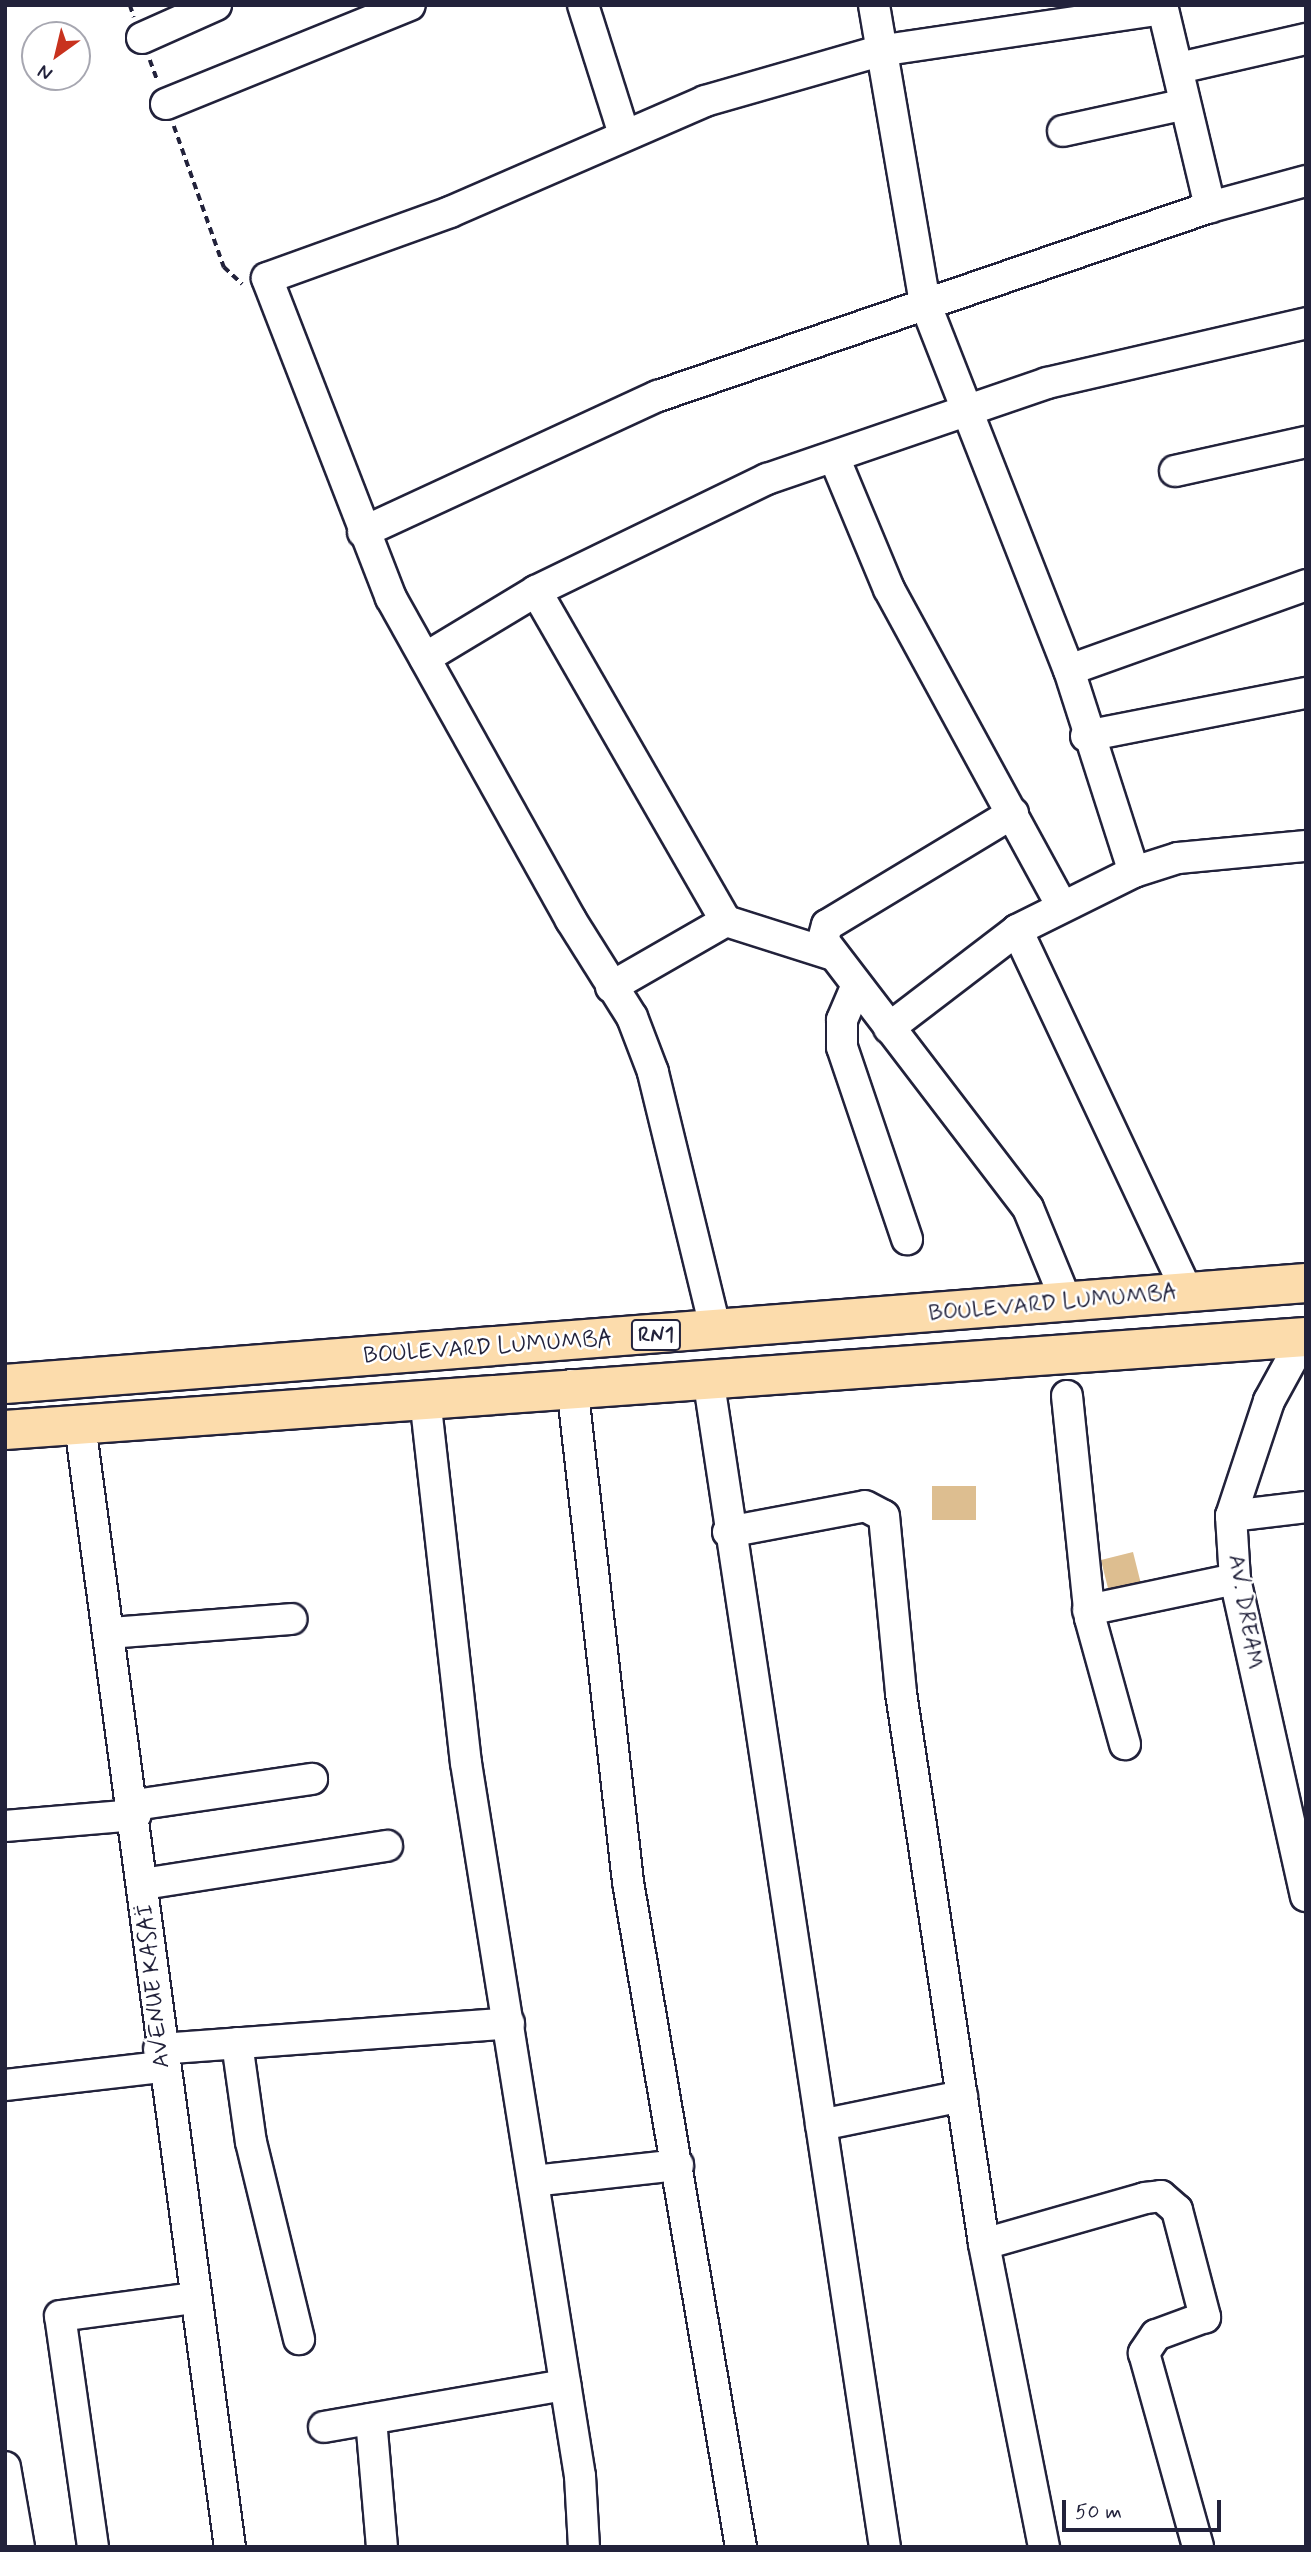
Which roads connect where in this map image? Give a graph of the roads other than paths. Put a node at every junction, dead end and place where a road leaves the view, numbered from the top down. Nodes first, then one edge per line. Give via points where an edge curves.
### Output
1 (216, 5) edge
2 (410, 5) edge
3 (583, 5) edge
4 (874, 5) edge
5 (1162, 7) edge
6 (142, 38) road end
7 (1306, 39) edge
8 (879, 51) junction
9 (1179, 68) junction
10 (166, 104) road end
11 (1181, 105) junction
12 (1063, 131) dead end
13 (624, 134) junction
14 (1306, 181) edge
15 (1210, 207) junction
16 (925, 303) junction
17 (1306, 323) edge
18 (964, 410) junction
19 (1306, 442) edge
20 (834, 457) junction
21 (1175, 471) dead end
22 (363, 532) junction
23 (1306, 585) edge
24 (536, 591) junction
25 (425, 658) junction
26 (1069, 670) junction
27 (1306, 693) edge
28 (1086, 736) junction
29 (1013, 813) junction
30 (1306, 846) edge
31 (1134, 872) junction
32 (1061, 905) junction
33 (726, 921) junction
34 (1017, 930) junction
35 (830, 954) junction
36 (611, 987) junction
37 (856, 987) junction
38 (888, 1028) junction
39 (906, 1238) dead end
40 (1306, 1283) edge
41 (1188, 1293) junction
42 (1067, 1303) junction
43 (716, 1331) junction
44 (1305, 1337) edge
45 (708, 1377) junction
46 (5, 1384) edge
47 (572, 1385) junction
48 (1067, 1396) dead end
49 (425, 1398) junction
50 (80, 1425) junction
51 (5, 1430) edge
52 (1306, 1507) edge
53 (1231, 1516) junction
54 (728, 1532) junction
55 (1236, 1578) junction
56 (1088, 1610) junction
57 (291, 1619) dead end
58 (110, 1633) junction
59 (1125, 1744) dead end
60 (312, 1779) dead end
61 (135, 1810) junction
62 (5, 1826) edge
63 (387, 1846) dead end
64 (143, 1884) junction
65 (1306, 1896) edge
66 (509, 2023) junction
67 (237, 2043) junction
68 (160, 2058) junction
69 (5, 2085) edge
70 (962, 2096) junction
71 (821, 2125) junction
72 (678, 2165) junction
73 (533, 2181) junction
74 (985, 2244) junction
75 (193, 2298) junction
76 (299, 2339) dead end
77 (565, 2385) junction
78 (371, 2419) junction
79 (324, 2427) dead end
80 (5, 2467) edge
81 (19, 2547) edge
82 (93, 2547) edge
83 (230, 2547) edge
84 (382, 2547) edge
85 (584, 2547) edge
86 (741, 2547) edge
87 (885, 2547) edge
88 (1044, 2547) edge
89 (1198, 2547) edge

1 - 6 street
2 - 10 street
3 - 13 street
4 - 8 street
5 - 8 street
5 - 9 street
7 - 9 street
8 - 13 street via 705,101
8 - 16 street
9 - 11 street
11 - 12 street
11 - 15 street
13 - 22 street via 450,212 267,278
14 - 15 street
15 - 16 street
16 - 18 street
16 - 22 street via 584,425
17 - 18 street via 1047,383
18 - 20 street
18 - 26 street
19 - 21 street
20 - 24 street via 766,479
20 - 29 street via 889,589
22 - 25 street
23 - 26 street
24 - 25 street
24 - 33 street
25 - 36 street
26 - 28 street
27 - 28 street
28 - 31 street
29 - 32 street
29 - 35 street via 827,925 823,940
30 - 31 street via 1178,858
31 - 32 street
32 - 34 street
33 - 35 street
33 - 36 street
34 - 38 street
34 - 41 street
35 - 37 street
36 - 43 street via 632,1017 653,1072
37 - 38 street
37 - 39 street via 842,1020 842,1047
38 - 42 street via 1028,1208
40 - 41 highway, BOULEVARD LUMUMBA / RN1
41 - 42 highway, BOULEVARD LUMUMBA / RN1
42 - 43 highway, BOULEVARD LUMUMBA / RN1
43 - 46 highway, BOULEVARD LUMUMBA / RN1
44 - 45 highway, BOULEVARD LUMUMBA / RN1
44 - 53 street, AV. DREAM via 1269,1401
45 - 47 highway, BOULEVARD LUMUMBA / RN1
45 - 54 street
47 - 49 highway, BOULEVARD LUMUMBA / RN1
47 - 72 street via 628,1882
48 - 56 street
49 - 50 highway, BOULEVARD LUMUMBA / RN1
49 - 66 street via 466,1762
50 - 51 highway, BOULEVARD LUMUMBA / RN1
50 - 58 street, AVENUE KASAÏ
52 - 53 street
53 - 55 street, AV. DREAM
54 - 70 street via 865,1506 884,1516 901,1693
54 - 71 street
55 - 56 street
55 - 65 street, AV. DREAM
56 - 59 street
57 - 58 street
58 - 61 street, AVENUE KASAÏ
60 - 61 street
61 - 62 street
61 - 64 street, AVENUE KASAÏ
63 - 64 street
64 - 68 street, AVENUE KASAÏ
66 - 67 street
66 - 73 street
67 - 68 street
67 - 76 street via 251,2142
68 - 69 street
68 - 75 street, AVENUE KASAÏ
70 - 71 street
70 - 74 street
71 - 87 street
72 - 73 street
72 - 86 street
73 - 77 street
74 - 88 street
74 - 89 street via 1145,2198 1161,2196 1177,2210 1205,2317 1156,2335 1144,2353
75 - 82 street via 60,2316
75 - 83 street, AVENUE KASAÏ
77 - 78 street
77 - 85 street
78 - 79 street
78 - 84 street
80 - 81 street

